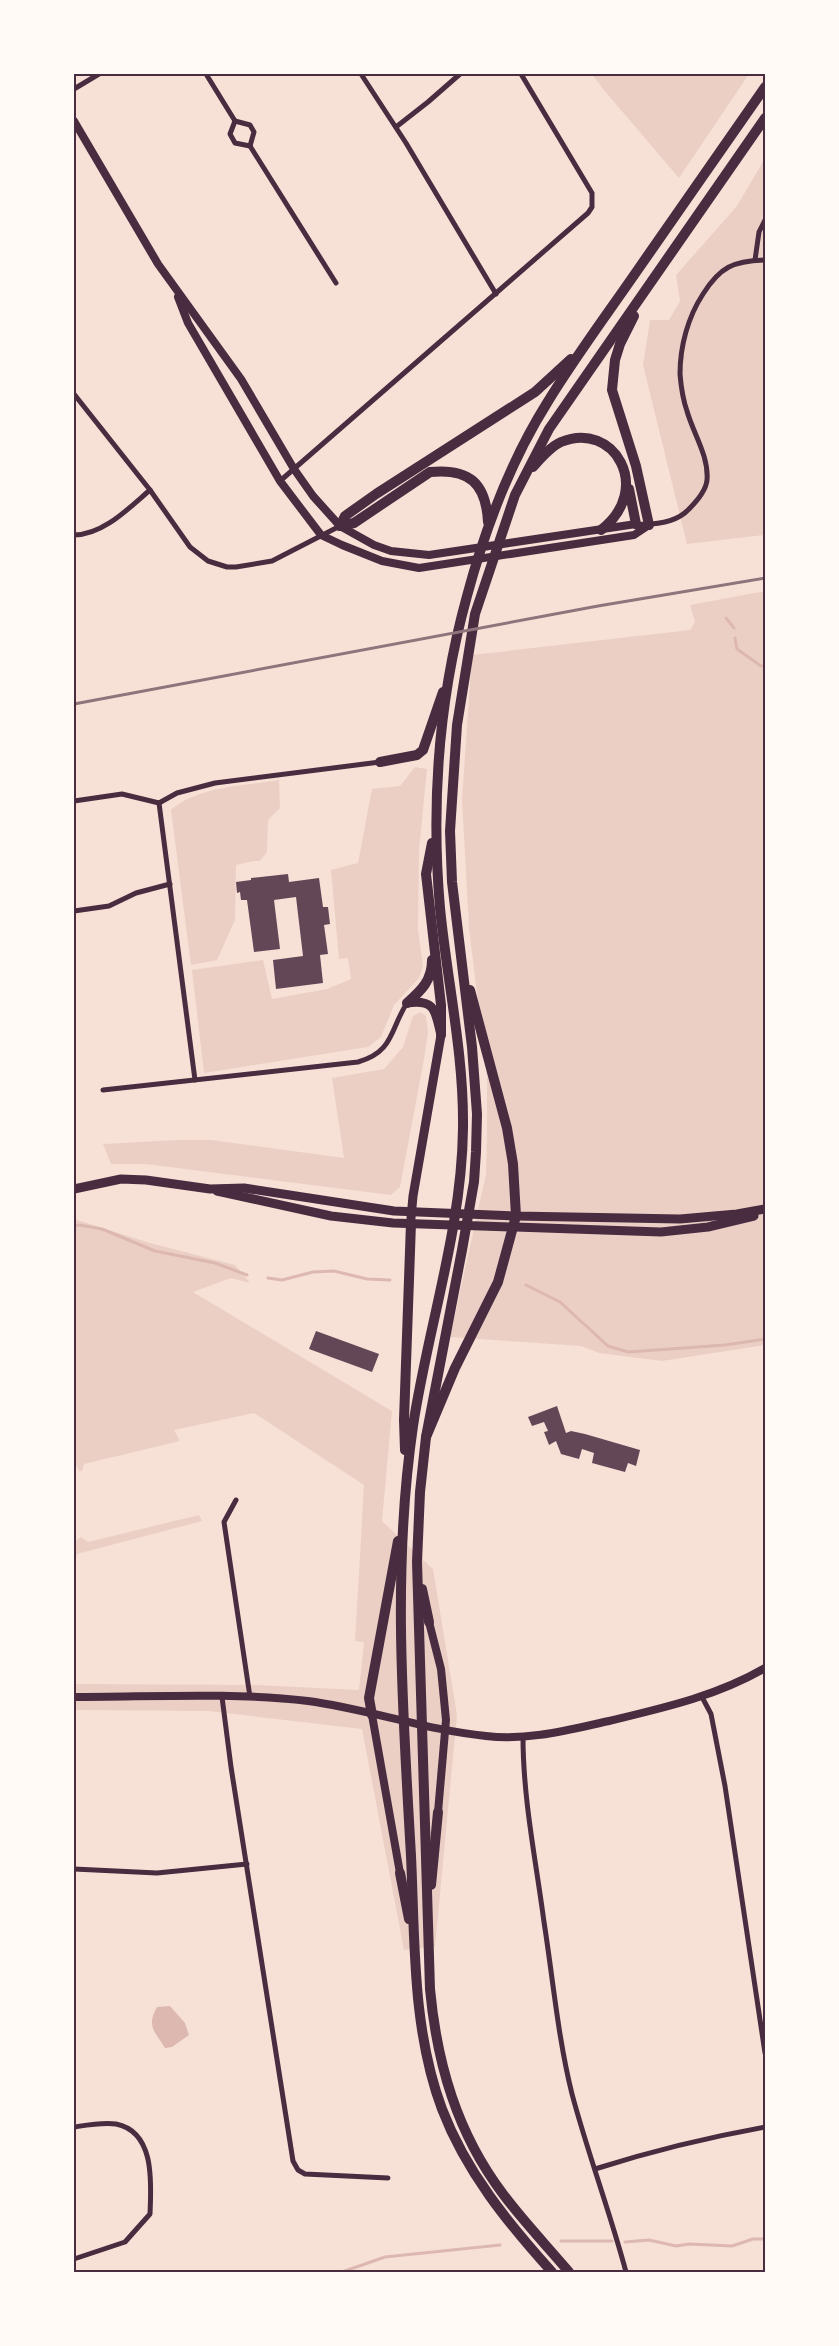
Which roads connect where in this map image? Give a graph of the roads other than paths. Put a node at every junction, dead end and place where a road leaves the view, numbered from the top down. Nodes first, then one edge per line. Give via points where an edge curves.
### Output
1 (99, 74) edge
2 (206, 74) edge
3 (362, 74) edge
4 (460, 74) edge
5 (521, 74) edge
6 (765, 87) edge
7 (74, 89) edge
8 (765, 118) edge
9 (234, 121) junction
10 (74, 122) edge
11 (396, 127) junction
12 (250, 146) junction
13 (765, 220) edge
14 (667, 259) junction
15 (756, 260) junction
16 (765, 260) edge
17 (336, 283) dead end
18 (174, 287) junction
19 (496, 294) junction
20 (584, 347) junction
21 (74, 394) edge
22 (294, 469) junction
23 (627, 478) junction
24 (522, 479) junction
25 (280, 481) junction
26 (150, 490) junction
27 (636, 524) junction
28 (649, 525) junction
29 (340, 526) junction
30 (488, 528) junction
31 (601, 530) junction
32 (74, 535) edge
33 (321, 535) junction
34 (449, 677) junction
35 (380, 762) joint
36 (74, 801) edge
37 (159, 803) junction
38 (435, 828) junction
39 (170, 884) junction
40 (74, 911) edge
41 (432, 934) junction
42 (464, 978) junction
43 (407, 1003) junction
44 (441, 1035) junction
45 (195, 1080) junction
46 (103, 1090) dead end
47 (74, 1188) edge
48 (210, 1189) junction
49 (765, 1211) edge
50 (412, 1212) junction
51 (515, 1221) junction
52 (411, 1223) junction
53 (426, 1437) junction
54 (407, 1481) junction
55 (236, 1500) dead end
56 (404, 1508) junction
57 (417, 1562) junction
58 (430, 1622) joint
59 (765, 1668) edge
60 (74, 1697) edge
61 (222, 1697) junction
62 (250, 1697) junction
63 (702, 1697) junction
64 (372, 1715) junction
65 (446, 1730) junction
66 (523, 1737) junction
67 (438, 1812) joint
68 (247, 1864) junction
69 (74, 1869) edge
70 (400, 1873) joint
71 (427, 1928) junction
72 (416, 1956) junction
73 (765, 2053) edge
74 (74, 2127) edge
75 (765, 2128) edge
76 (595, 2169) junction
77 (388, 2178) dead end
78 (534, 2252) junction
79 (74, 2259) edge
80 (541, 2272) edge
81 (552, 2272) edge
82 (569, 2272) edge
83 (626, 2272) edge

1 - 7 street
2 - 9 street
3 - 11 street
4 - 11 street
5 - 19 street via 592,193 592,207
6 - 20 highway
8 - 14 highway
9 - 12 street via 250,125 254,132
9 - 12 street via 230,134 232,139 235,143
10 - 18 street
11 - 19 street
12 - 17 street
13 - 15 street via 758,232
14 - 24 highway via 570,397
14 - 28 highway via 620,344 612,376 616,406 628,439
15 - 16 street
15 - 28 street via 720,270 691,318 680,373 686,410 704,457 707,481 700,497 685,514
18 - 22 street via 241,379
18 - 25 street via 188,323
19 - 22 street
20 - 29 highway via 535,392 376,494 345,516
20 - 30 highway via 529,435
21 - 26 street
22 - 25 street
22 - 29 street
23 - 24 highway via 620,460 604,445 573,438 553,446
23 - 27 highway
23 - 31 highway via 620,509
24 - 42 highway via 480,593 467,653 457,725 450,831 452,882
25 - 33 street
26 - 32 street via 96,531
26 - 33 street via 190,547 216,565 236,567 272,561
27 - 28 street
27 - 31 street
28 - 33 street via 634,535 419,568 382,561
29 - 30 highway via 354,523 430,472 456,471 467,476 482,493
29 - 31 street via 374,545 408,554 429,555
29 - 33 street
30 - 34 highway via 470,585
34 - 35 highway via 423,750 417,755
34 - 38 highway
35 - 37 street via 215,784 177,793
36 - 37 street via 122,794
37 - 39 street
38 - 41 highway via 426,874
38 - 54 highway via 441,915 461,1066 463,1126 459,1183 419,1391
39 - 40 street via 136,893 109,906
39 - 45 street
41 - 43 highway via 429,979
41 - 44 highway via 442,1005
42 - 51 highway via 473,997 507,1128 513,1164
42 - 53 highway via 477,1114 474,1182
43 - 44 main road via 421,1001 430,1005 435,1010
43 - 45 street via 388,1043 370,1059
44 - 50 main road
45 - 46 street
47 - 48 main road via 121,1179
48 - 50 main road via 244,1188
48 - 52 main road via 330,1216
49 - 51 main road via 738,1221 661,1232
50 - 51 main road
50 - 52 main road
51 - 52 main road
51 - 53 highway via 498,1282 455,1368
52 - 54 highway via 404,1420
53 - 57 highway
54 - 56 highway
55 - 62 street via 224,1522
56 - 64 highway via 369,1698
56 - 72 highway via 401,1662
57 - 58 highway
57 - 71 highway
58 - 65 street via 444,1693
59 - 63 street
60 - 61 street
61 - 62 street
61 - 68 street
62 - 64 street via 310,1702
63 - 66 street via 575,1728
63 - 73 street via 713,1720 725,1786
64 - 65 street
64 - 70 street
65 - 66 street
65 - 67 street
66 - 76 street via 530,1821 554,1993 572,2094
67 - 71 highway
68 - 69 street via 157,1873
68 - 77 street via 293,2161 305,2174
70 - 72 highway
71 - 82 highway via 434,2026 443,2071 460,2120 502,2193
72 - 78 highway via 421,2030 443,2112 481,2184
74 - 79 street via 106,2124 126,2128 140,2139 151,2175 150,2214 125,2242
75 - 76 street via 664,2147
76 - 83 street
78 - 80 highway
78 - 81 highway

